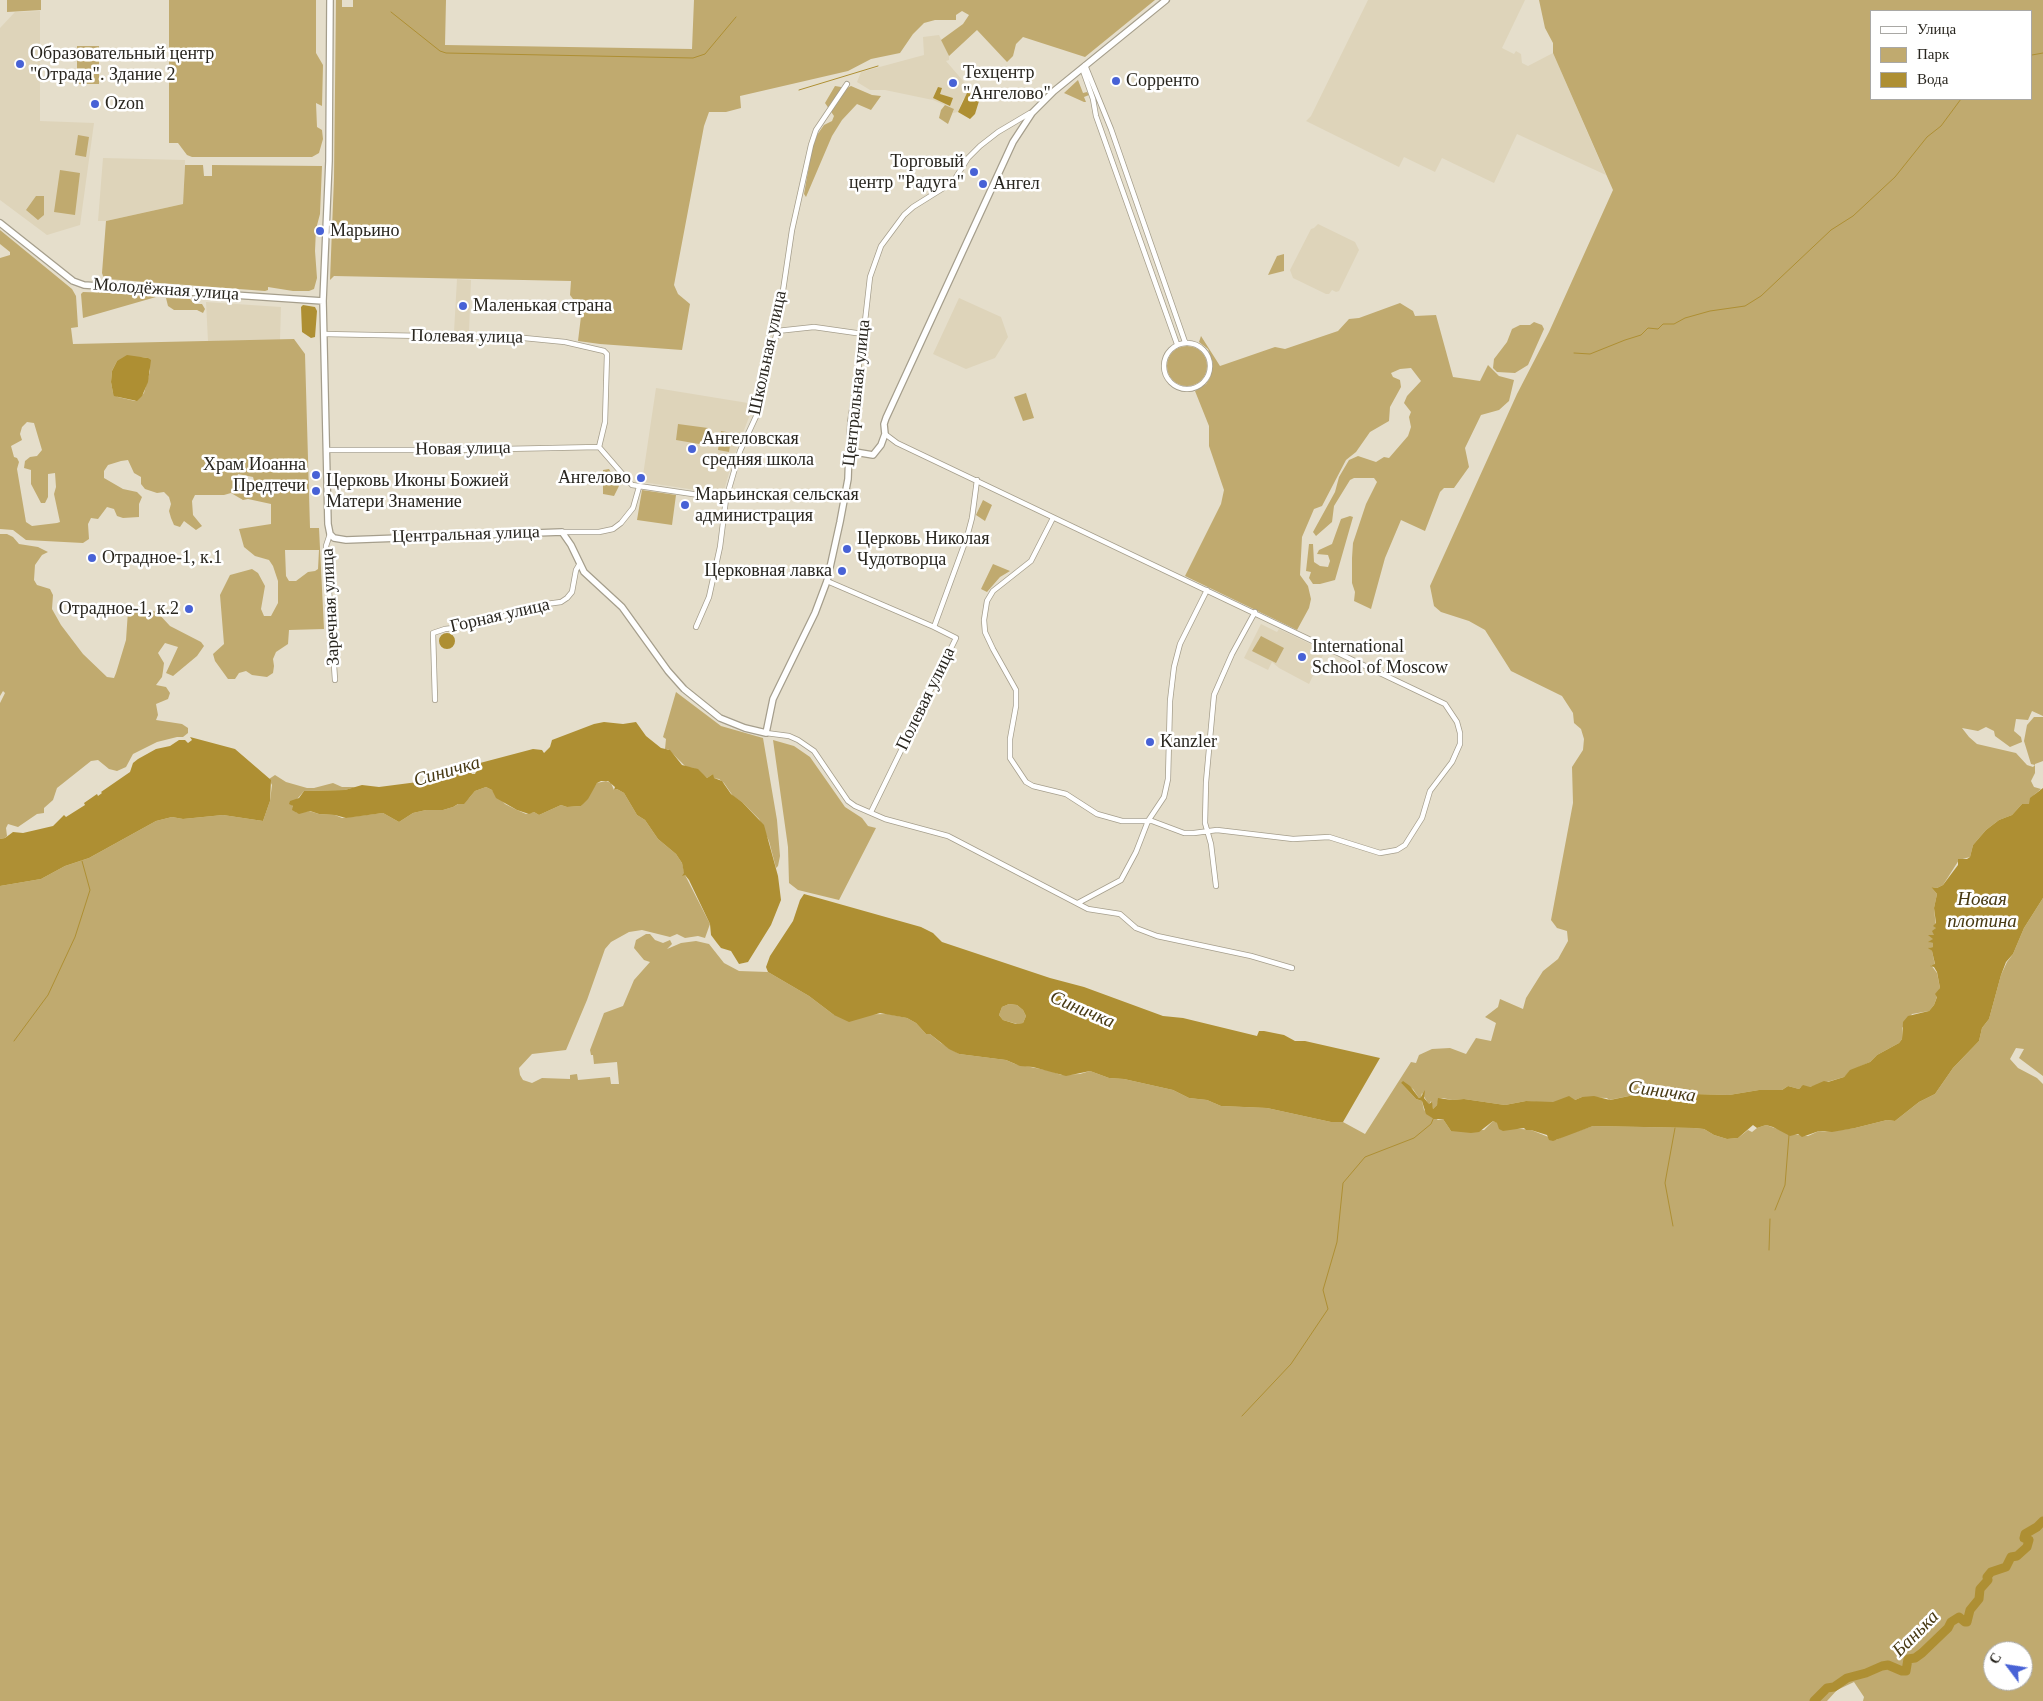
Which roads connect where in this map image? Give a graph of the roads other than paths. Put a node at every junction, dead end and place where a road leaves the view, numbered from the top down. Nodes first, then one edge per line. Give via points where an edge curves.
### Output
1 (330, 0) edge
2 (1166, 0) edge
3 (1084, 66) junction
4 (848, 84) dead end
5 (1032, 113) junction
6 (0, 223) edge
7 (323, 301) junction
8 (777, 331) junction
9 (324, 334) junction
10 (863, 334) junction
11 (1185, 342) junction
12 (1177, 344) junction
13 (885, 434) junction
14 (600, 447) junction
15 (327, 450) junction
16 (849, 451) junction
17 (977, 480) junction
18 (639, 487) junction
19 (726, 499) junction
20 (1053, 518) junction
21 (562, 532) junction
22 (330, 534) junction
23 (579, 566) junction
24 (826, 581) junction
25 (1207, 590) junction
26 (1255, 612) junction
27 (696, 627) dead end
28 (934, 627) junction
29 (335, 680) dead end
30 (435, 700) dead end
31 (766, 733) junction
32 (871, 812) junction
33 (1148, 821) junction
34 (1208, 831) junction
35 (1216, 886) dead end
36 (1078, 903) junction
37 (1292, 968) dead end

1 - 7 street via 329,162
2 - 3 street
3 - 5 street
3 - 11 street via 1112,129
3 - 12 street via 1096,116
4 - 8 street, Школьная улица via 816,130 811,144 792,230
5 - 10 street, Центральная улица via 998,132 973,153 953,182 913,207 895,225 872,268
5 - 13 street via 1012,142 989,191 886,418
6 - 7 street, Молодёжная улица via 73,281 84,285
7 - 9 street
8 - 10 street via 814,328
8 - 19 street, Школьная улица via 758,410 740,451
9 - 14 street, Полевая улица via 550,340 600,349 607,354 605,422
9 - 15 street
10 - 16 street, Центральная улица
11 - 12 street
11 - 12 street via 1202,347 1210,360 1208,375 1191,389 1176,387 1166,376 1166,354
13 - 16 street via 873,455
13 - 17 street via 897,443
14 - 15 street, Новая улица
14 - 18 street via 632,485
15 - 22 street
16 - 24 street, Центральная улица via 842,513
17 - 20 street
17 - 28 street, Полевая улица via 967,537
18 - 19 street
18 - 21 street, Центральная улица via 633,508 613,530
19 - 27 street, Школьная улица via 709,597
20 - 25 street
20 - 33 street via 1031,561 993,591 987,601 986,632 1016,690 1010,758 1022,777 1033,786 1066,794 1097,814 1122,820
21 - 22 street, Центральная улица via 346,540
21 - 23 street via 572,545
22 - 29 street, Заречная улица via 326,546
23 - 30 street, Горная улица via 572,592 561,602 532,606 480,625 433,633
23 - 31 street via 622,607 668,671 696,700 720,718
24 - 28 street
24 - 31 street, Центральная улица via 815,613 773,699
25 - 26 street
25 - 33 street via 1178,651 1170,701 1168,779 1162,802
26 - 34 street via 1215,690 1206,782 1205,823
26 - 34 street via 1441,701 1458,722 1460,744 1452,762 1430,790 1420,822 1406,845 1397,850 1375,852 1334,838 1292,839
28 - 32 street, Полевая улица via 956,638
31 - 32 street via 789,736 806,745 825,765 848,801
32 - 36 street via 885,819 948,836
33 - 34 street via 1184,833
33 - 36 street via 1121,880
34 - 35 street
36 - 37 street via 1088,909 1120,914 1136,928 1157,936

